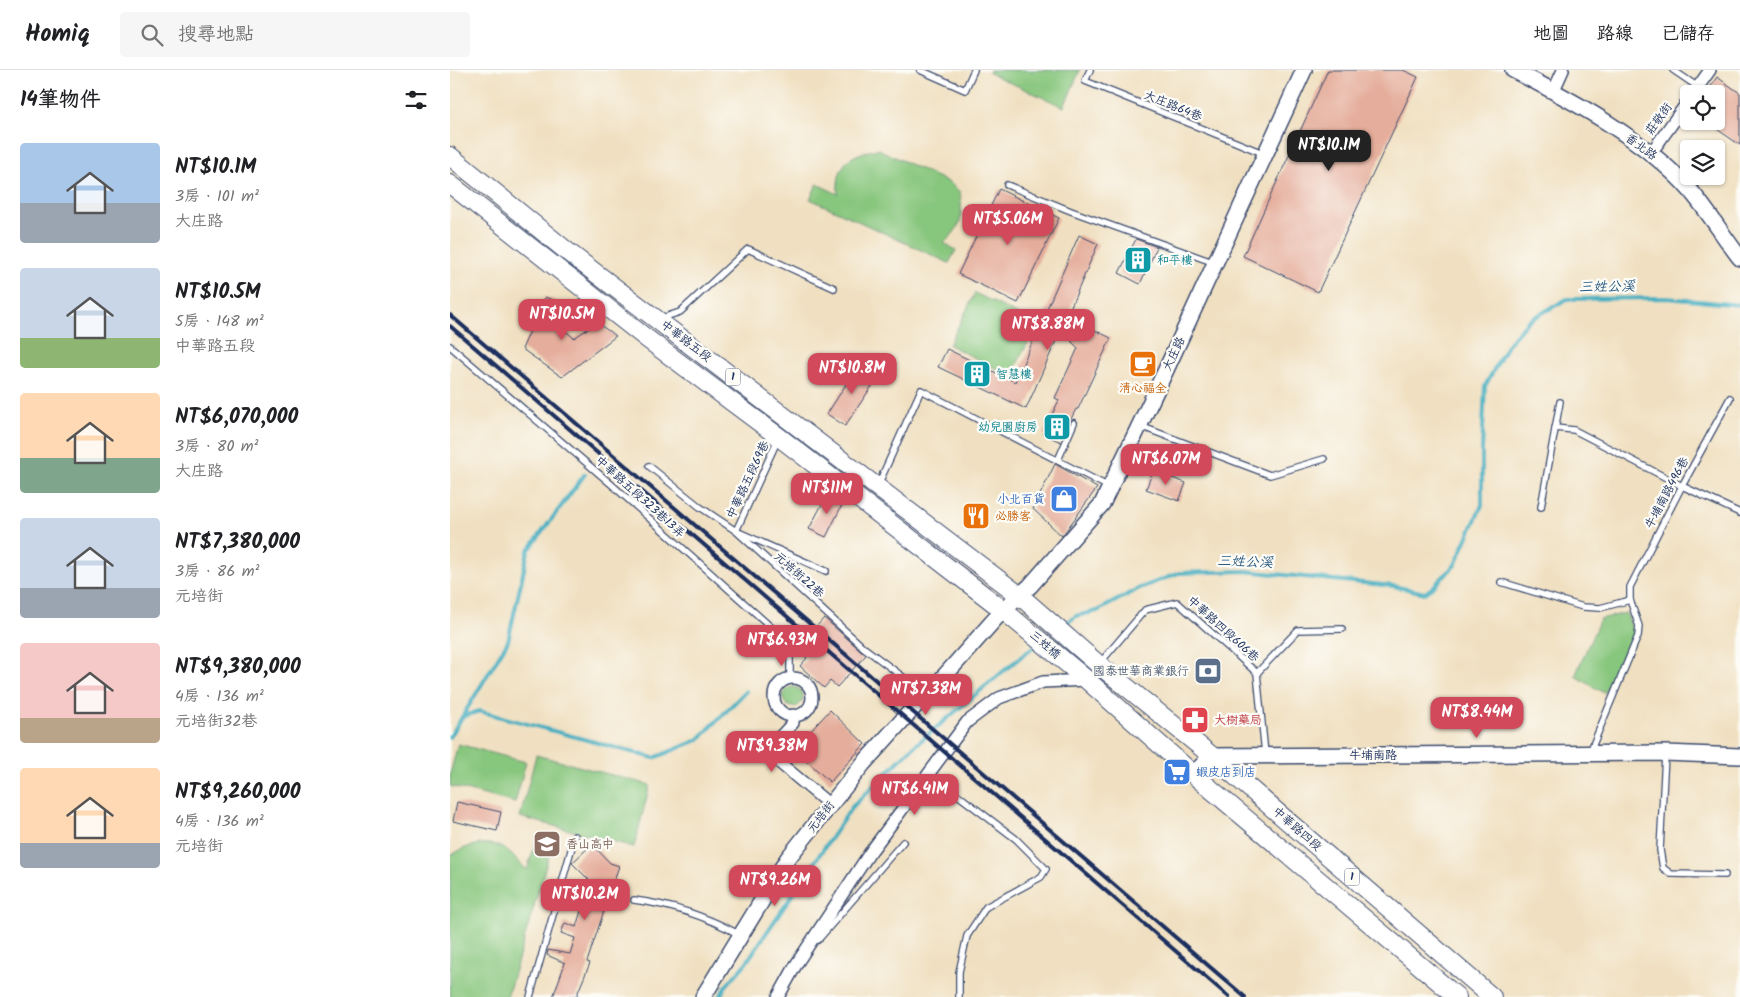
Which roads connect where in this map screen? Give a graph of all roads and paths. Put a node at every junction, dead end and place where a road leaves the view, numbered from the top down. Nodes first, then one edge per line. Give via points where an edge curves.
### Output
1 (920, 70) edge
2 (974, 70) edge
3 (1090, 70) edge
4 (1304, 70) edge
5 (1513, 70) edge
6 (1563, 70) edge
7 (1673, 70) edge
8 (1710, 70) edge
9 (1689, 85) edge
10 (1700, 85) edge
11 (1554, 90) junction
12 (1680, 113) edge
13 (1651, 153) junction
14 (1265, 154) junction
15 (450, 156) edge
16 (450, 184) edge
17 (1007, 185) dead end
18 (1740, 258) edge
19 (1215, 264) junction
20 (834, 288) dead end
21 (630, 311) junction
22 (658, 320) junction
23 (450, 346) edge
24 (1730, 398) dead end
25 (1560, 402) dead end
26 (1074, 423) dead end
27 (1140, 426) junction
28 (1555, 428) junction
29 (779, 437) junction
30 (1324, 459) dead end
31 (1058, 460) junction
32 (649, 466) dead end
33 (877, 486) junction
34 (1682, 486) junction
35 (1110, 488) junction
36 (1541, 507) dead end
37 (1740, 513) edge
38 (736, 531) junction
39 (826, 571) dead end
40 (1502, 582) dead end
41 (1019, 595) junction
42 (1630, 600) junction
43 (1003, 610) junction
44 (1342, 629) dead end
45 (1098, 664) junction
46 (1257, 673) junction
47 (790, 678) junction
48 (1087, 680) junction
49 (940, 681) junction
50 (793, 715) junction
51 (1665, 753) junction
52 (1589, 754) junction
53 (1212, 756) junction
54 (1265, 756) junction
55 (1740, 756) edge
56 (930, 774) junction
57 (1193, 774) junction
58 (830, 805) junction
59 (575, 836) dead end
60 (903, 842) dead end
61 (1724, 876) dead end
62 (634, 900) dead end
63 (740, 935) junction
64 (808, 945) junction
65 (530, 997) edge
66 (703, 997) edge
67 (778, 997) edge
68 (959, 997) edge
69 (1457, 997) edge
70 (1492, 997) edge

1 - 2 lane via 965,90
3 - 14 lane, 大庄路64巷 via 1085,81
4 - 14 street, 大庄路
5 - 11 street, 香北路
6 - 11 street
7 - 9 lane
8 - 10 street
11 - 13 street, 香北路
12 - 13 street, 莊敬街
13 - 18 street, 香北路 via 1689,190
14 - 19 street, 大庄路
15 - 21 main road, 中華路五段 / 1 via 568,252
16 - 21 main road, 中華路五段 / 1
17 - 19 lane
19 - 27 street, 大庄路
20 - 22 lane via 748,249 680,312
21 - 22 main road, 中華路五段 / 1
21 - 29 main road, 中華路五段 / 1
22 - 33 main road, 中華路五段 / 1
23 - 47 lane, 中華路五段323巷13弄 via 790,644
24 - 34 lane, 牛埔南路496巷
25 - 28 lane
26 - 31 lane
27 - 30 lane via 1270,475
27 - 35 street, 大庄路
28 - 34 lane via 1574,430
28 - 36 lane
29 - 38 lane, 中華路五段69巷
29 - 43 main road, 中華路五段 / 1
31 - 33 lane via 921,390
31 - 35 lane
32 - 38 lane, 元培街22巷 via 700,508
33 - 41 main road, 中華路五段 / 1
34 - 37 lane
34 - 42 lane, 牛埔南路496巷 via 1630,587
35 - 41 street, 大庄路 via 1102,504
38 - 39 lane
38 - 49 lane, 元培街22巷 via 864,647 911,683
40 - 42 lane via 1583,607 1600,608
41 - 43 street, 大庄路
41 - 45 main road, 三姓橋 / 1
42 - 52 lane via 1639,626 1638,636
43 - 48 main road, 三姓橋 / 1
43 - 49 street, 元培街
44 - 46 lane, 中華路四段606巷 via 1298,630
45 - 46 lane, 中華路四段606巷 via 1145,610 1177,602
45 - 53 main road, 中華路四段 / 1
46 - 54 lane
47 - 50 street via 779,684 774,701 781,712
47 - 50 street via 802,680 811,695 808,707
48 - 56 street via 1044,682 999,698 968,722
48 - 57 main road, 中華路四段 / 1
49 - 58 street, 元培街 via 890,733
50 - 58 street via 793,723 777,740 781,764
51 - 52 street, 牛埔南路
51 - 55 street, 牛埔南路
51 - 61 lane via 1660,850 1663,868 1671,874
52 - 54 street, 牛埔南路
53 - 54 street, 牛埔南路
53 - 57 street
53 - 70 main road, 中華路四段 / 1
56 - 64 street via 869,854
56 - 68 lane via 1016,839 1046,869 1041,877 986,907 967,936 959,972
57 - 69 main road, 中華路四段 / 1
58 - 63 street, 元培街 via 788,858
59 - 65 lane
60 - 64 lane via 830,927 815,943
62 - 63 lane via 714,920
63 - 66 street, 元培街
64 - 67 street

